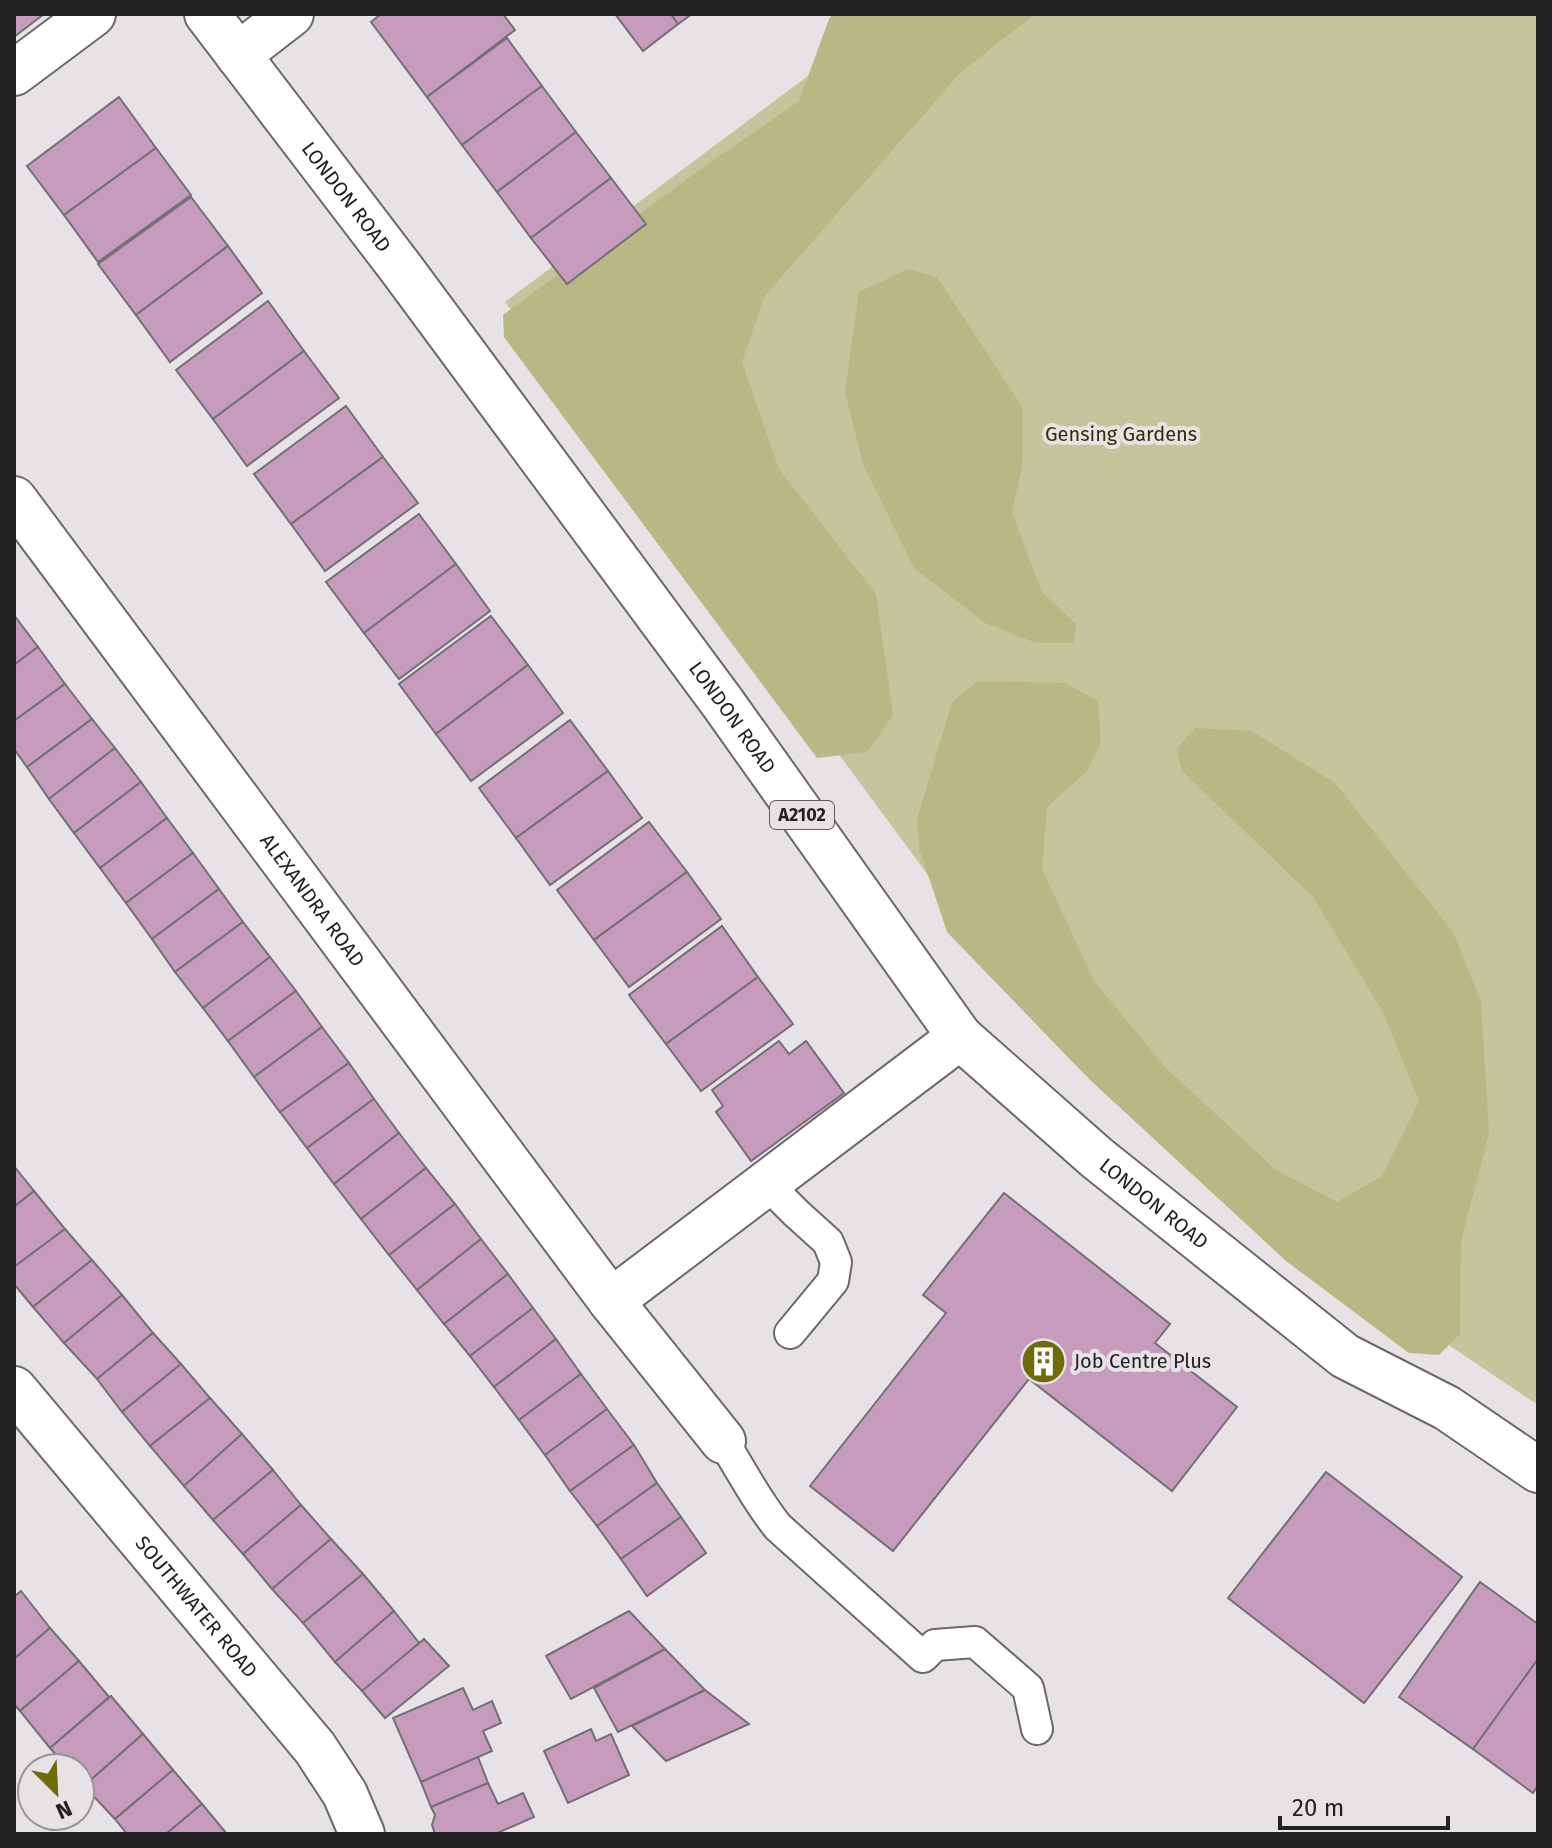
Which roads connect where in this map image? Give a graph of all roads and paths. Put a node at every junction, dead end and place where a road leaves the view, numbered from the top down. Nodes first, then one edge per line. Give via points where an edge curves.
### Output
1 (93, 14) edge
2 (207, 14) edge
3 (291, 14) edge
4 (238, 55) junction
5 (14, 73) edge
6 (14, 499) edge
7 (960, 1037) junction
8 (766, 1183) junction
9 (611, 1301) junction
10 (790, 1333) dead end
11 (14, 1389) edge
12 (723, 1441) joint
13 (1538, 1470) edge
14 (1037, 1729) dead end
15 (362, 1834) edge

1 - 5 street
2 - 4 street, LONDON ROAD / A2102
3 - 4 street
4 - 7 street, LONDON ROAD / A2102 via 703,677
6 - 9 street, ALEXANDRA ROAD
7 - 8 street
7 - 13 street, LONDON ROAD / A2102 via 1097,1158 1345,1356 1447,1408
8 - 9 street
8 - 10 lane via 828,1242 836,1262 833,1281
9 - 12 street, ALEXANDRA ROAD
11 - 15 street, SOUTHWATER ROAD via 315,1748 345,1794
12 - 14 lane via 778,1527 923,1657 935,1645 975,1642 1028,1688

